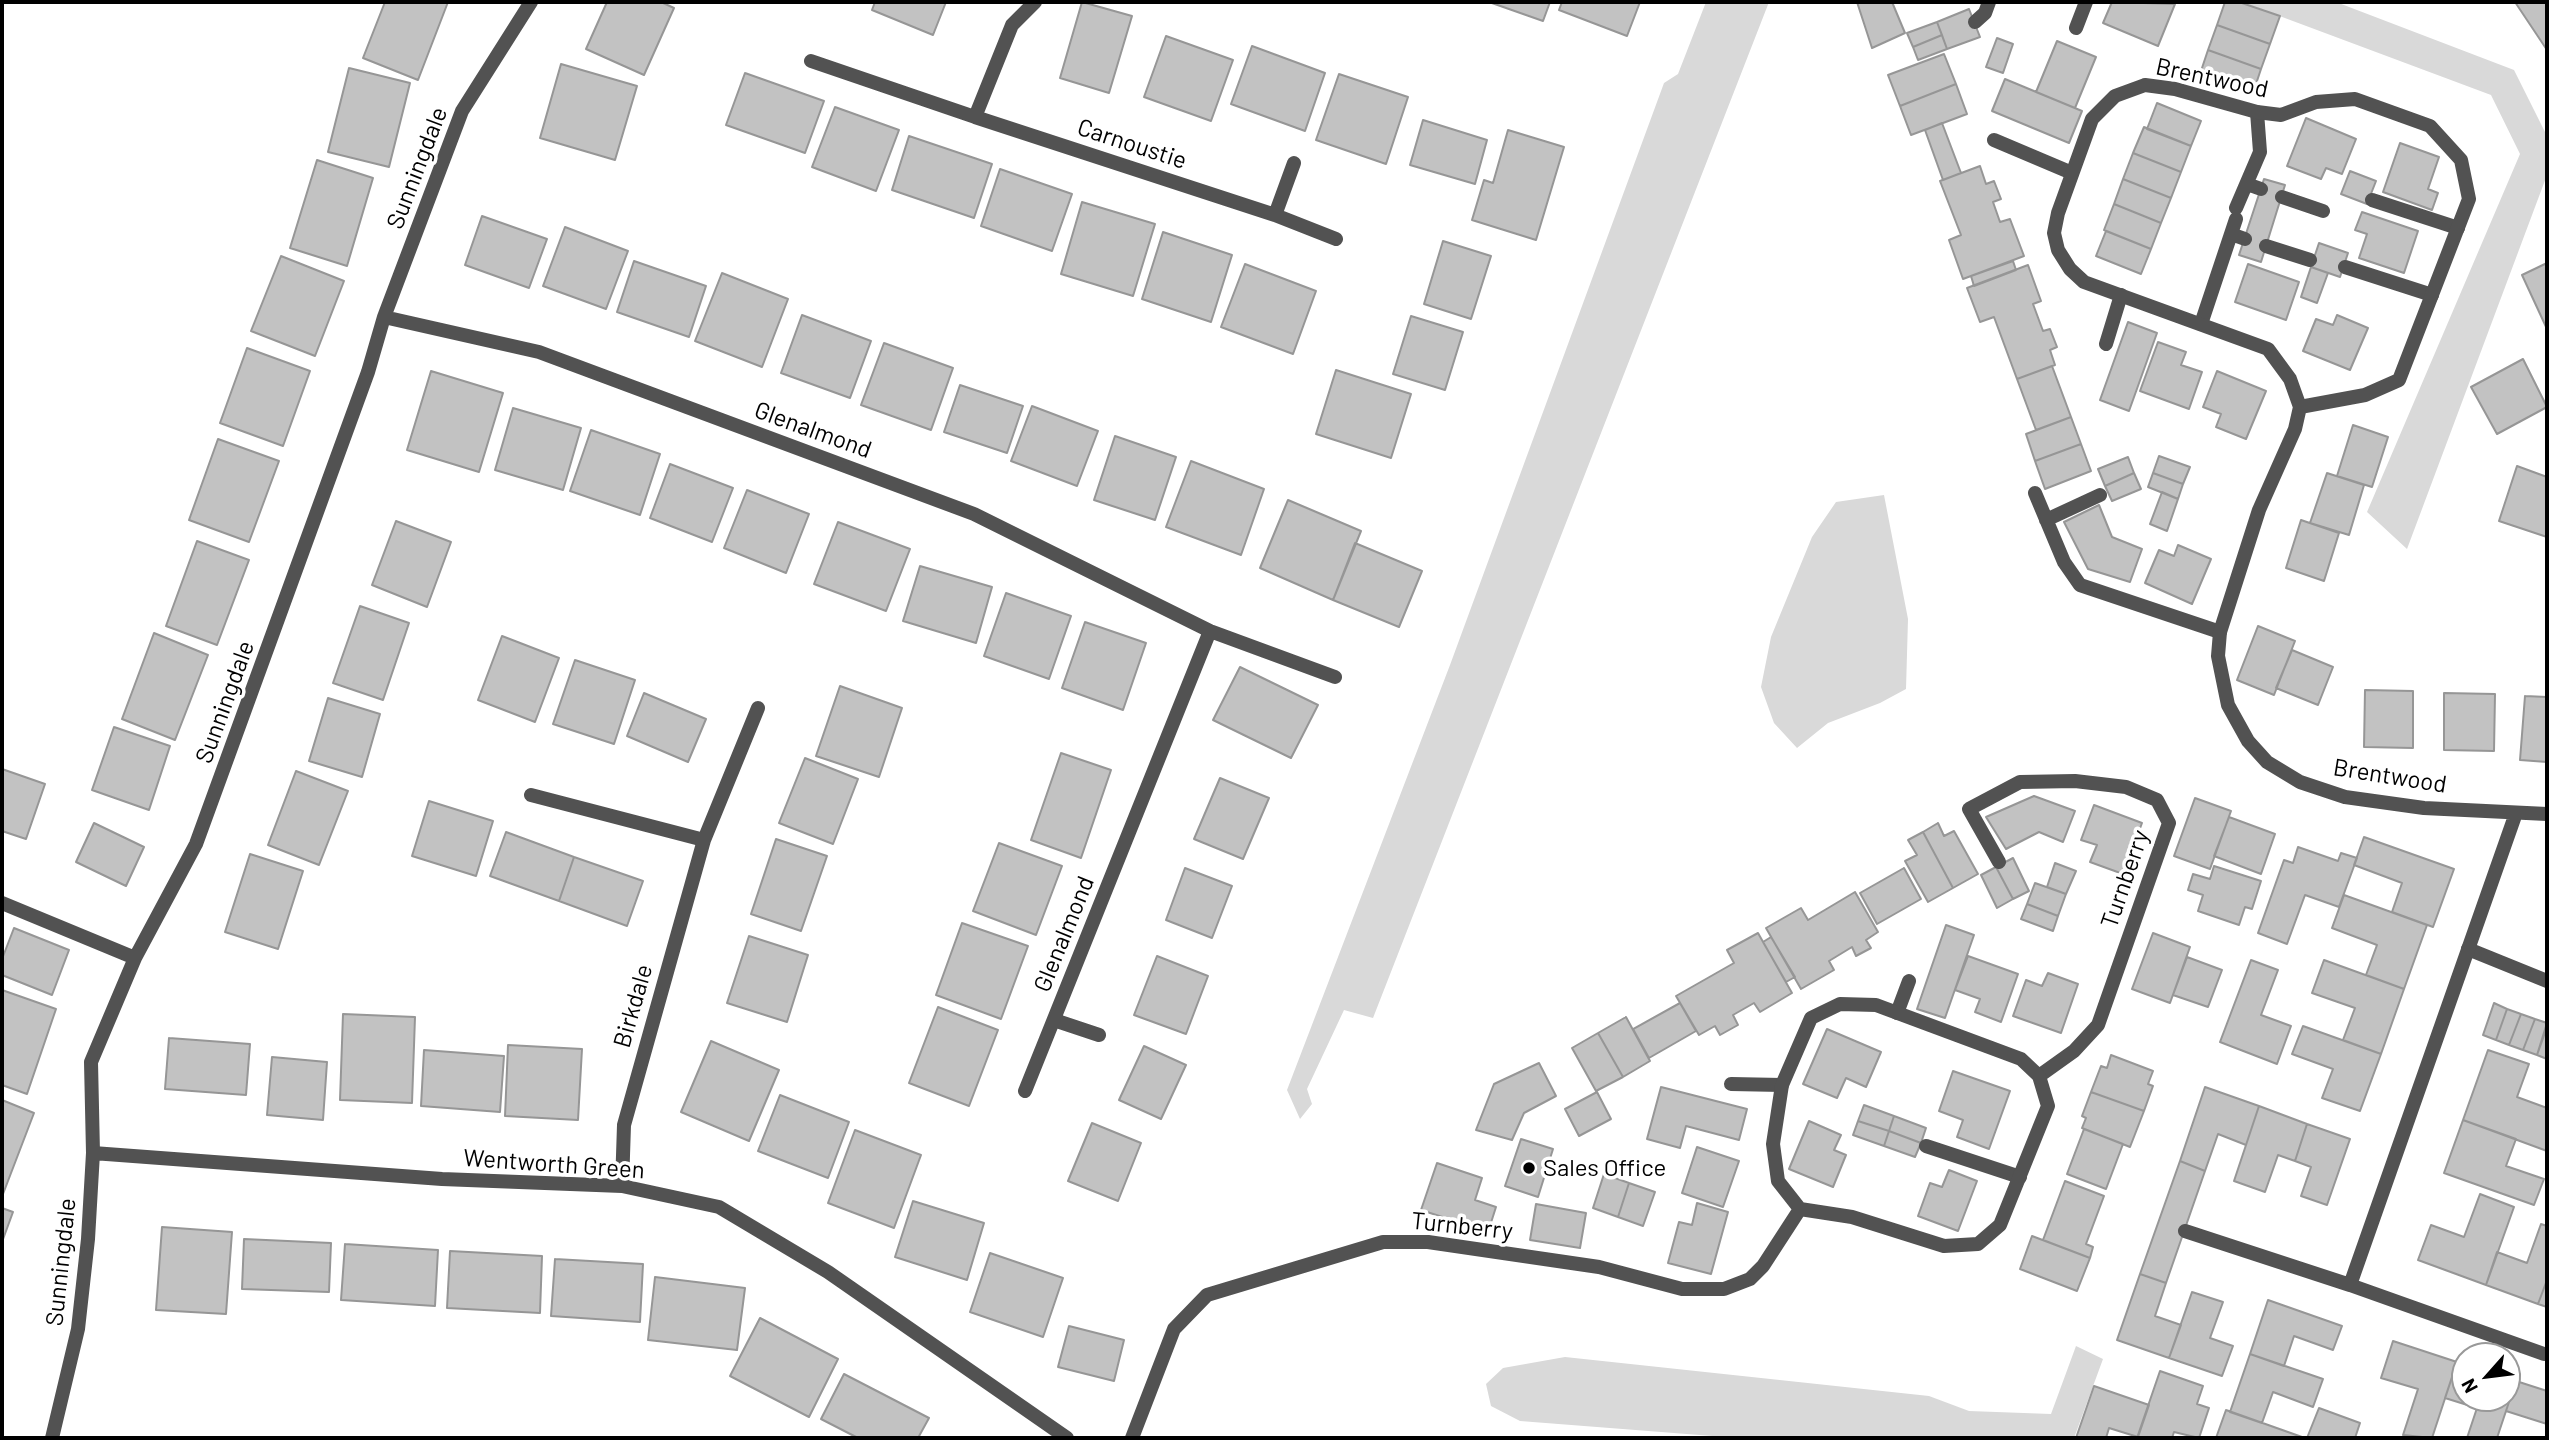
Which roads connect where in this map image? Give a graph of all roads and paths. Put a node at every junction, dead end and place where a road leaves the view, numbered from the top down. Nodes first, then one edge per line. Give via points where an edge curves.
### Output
1 (531, 2) edge
2 (1035, 2) edge
3 (1989, 2) edge
4 (2086, 2) edge
5 (1975, 22) dead end
6 (2076, 28) dead end
7 (811, 61) dead end
8 (2257, 112) junction
9 (975, 117) junction
10 (1994, 140) dead end
11 (1294, 163) dead end
12 (2072, 173) junction
13 (2281, 197) dead end
14 (2372, 200) dead end
15 (2323, 211) dead end
16 (1275, 215) junction
17 (2458, 228) junction
18 (1336, 239) dead end
19 (2266, 246) dead end
20 (2310, 260) dead end
21 (2345, 267) dead end
22 (2121, 295) junction
23 (2432, 295) junction
24 (384, 317) junction
25 (2202, 324) junction
26 (2106, 344) dead end
27 (2300, 407) junction
28 (2035, 493) dead end
29 (2100, 495) dead end
30 (2046, 520) junction
31 (1209, 631) junction
32 (2220, 632) junction
33 (1335, 677) dead end
34 (758, 708) dead end
35 (531, 794) dead end
36 (2516, 813) junction
37 (2547, 814) edge
38 (704, 839) junction
39 (1999, 862) dead end
40 (2, 903) edge
41 (2468, 949) junction
42 (135, 958) junction
43 (1909, 981) dead end
44 (2547, 981) edge
45 (1897, 1013) junction
46 (1054, 1020) junction
47 (1099, 1035) dead end
48 (2039, 1076) junction
49 (1731, 1084) dead end
50 (1782, 1085) junction
51 (1025, 1091) dead end
52 (1926, 1146) dead end
53 (93, 1153) junction
54 (2020, 1177) junction
55 (622, 1186) junction
56 (1800, 1209) junction
57 (2185, 1231) dead end
58 (2350, 1284) junction
59 (2544, 1354) dead end
60 (52, 1438) edge
61 (1067, 1438) edge
62 (1132, 1438) edge

1 - 24 street, Sunningdale via 462,111
2 - 9 street via 1012,25
3 - 5 street
4 - 6 street
7 - 9 street, Carnoustie
8 - 12 street, Brentwood via 2175,89 2145,85 2131,89 2115,96 2092,119
8 - 17 street, Brentwood via 2281,115 2316,102 2355,99 2430,127 2461,160 2469,199
8 - 25 street via 2260,152 2254,187 2236,213 2238,236
9 - 16 street, Carnoustie
10 - 12 street
11 - 16 street
12 - 22 street, Brentwood via 2054,233 2058,250 2084,282
13 - 15 street
14 - 17 street
16 - 18 street, Carnoustie
17 - 23 street, Brentwood
19 - 20 street
21 - 23 street
22 - 25 street, Brentwood
22 - 26 street
23 - 27 street, Brentwood via 2399,380 2365,395
24 - 31 street, Glenalmond via 539,352 974,514
24 - 42 street, Sunningdale via 364,385 196,844
25 - 27 street, Brentwood via 2269,349 2290,379
27 - 32 street, Brentwood via 2259,510
28 - 30 street
29 - 30 street
30 - 32 street via 2064,562 2080,585
31 - 33 street, Glenalmond
31 - 46 street, Glenalmond
32 - 36 street, Brentwood via 2218,656 2228,705 2248,741 2267,762 2300,782 2345,797 2424,808
34 - 38 street, Birkdale
35 - 38 street
36 - 37 street, Brentwood
36 - 41 street
38 - 55 street, Birkdale via 624,1125
39 - 48 street, Turnberry via 1969,809 2020,782 2075,780 2126,787 2157,800 2169,823 2098,1025 2074,1051
40 - 42 street
41 - 44 street
41 - 58 street
42 - 53 street, Sunningdale via 91,1062
43 - 45 street
45 - 48 street via 2021,1059
45 - 50 street via 1876,1005 1840,1004 1811,1018
46 - 47 street, Glenalmond
46 - 51 street, Glenalmond
48 - 54 street via 2048,1106
49 - 50 street
50 - 56 street via 1773,1144 1778,1181
52 - 54 street
53 - 55 street, Wentworth Green via 442,1179
53 - 60 street, Sunningdale via 78,1329
54 - 56 street via 2000,1225 1978,1244 1944,1246 1852,1217
55 - 61 street, Wentworth Green via 719,1207 828,1272
56 - 62 street, Turnberry via 1763,1266 1749,1279 1724,1289 1682,1289 1599,1267 1428,1242 1383,1242 1207,1295 1174,1329
57 - 58 street
58 - 59 street

